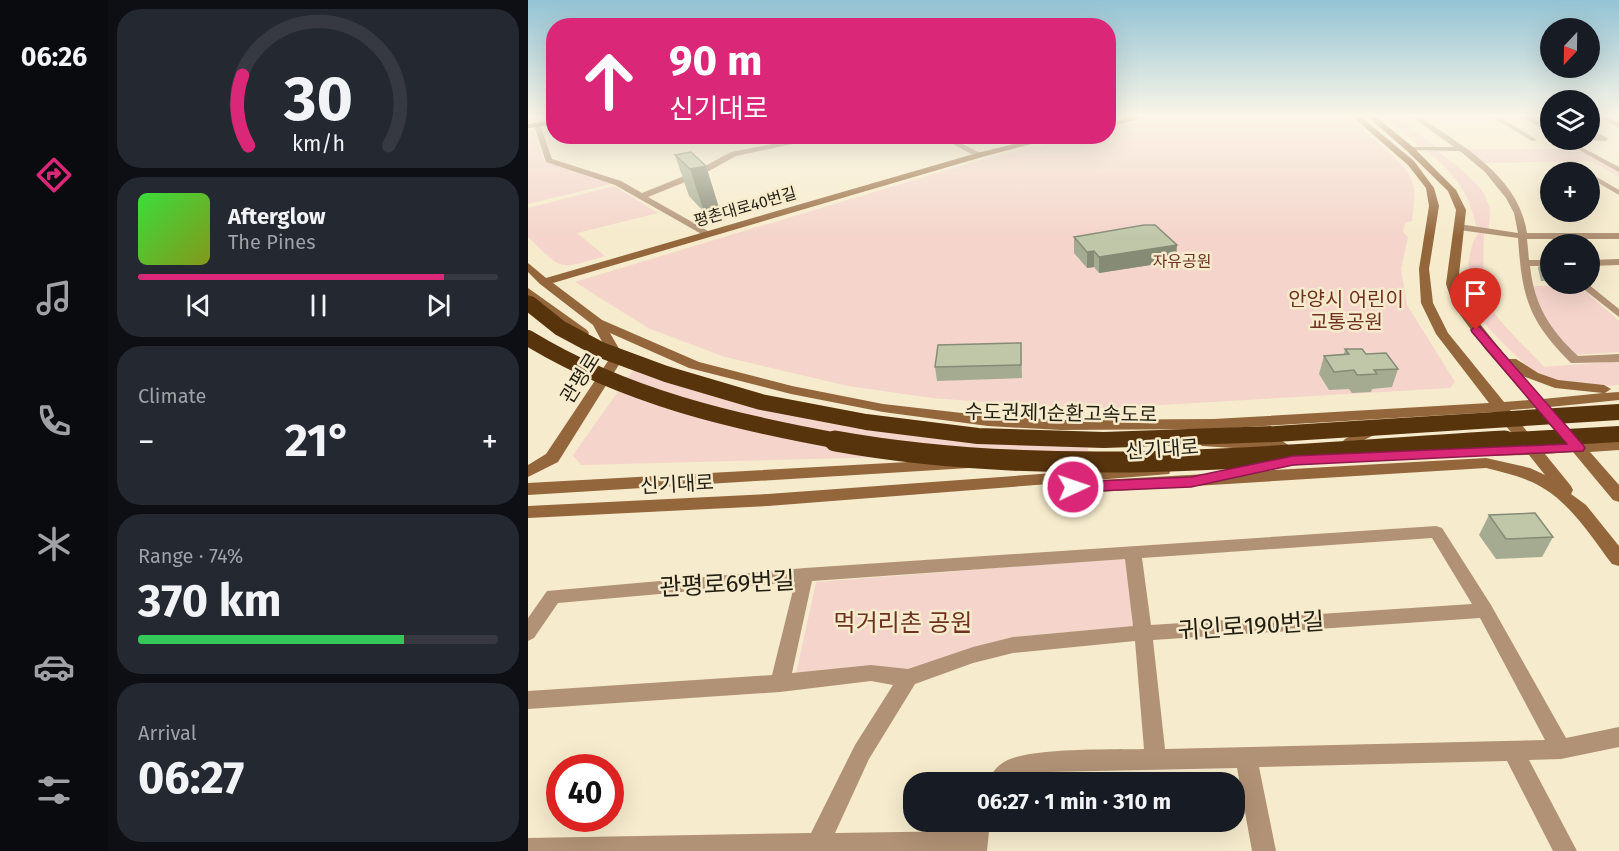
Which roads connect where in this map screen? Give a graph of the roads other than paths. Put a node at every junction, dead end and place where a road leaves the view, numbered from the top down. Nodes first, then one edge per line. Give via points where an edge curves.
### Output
1 (547, 157) edge
2 (729, 157) edge
3 (974, 157) edge
4 (1402, 157) edge
5 (1418, 157) edge
6 (1469, 157) edge
7 (1595, 157) edge
8 (1605, 162) junction
9 (1619, 162) edge
10 (1619, 170) edge
11 (1600, 181) edge
12 (1619, 193) edge
13 (640, 197) junction
14 (1460, 227) junction
15 (705, 233) junction
16 (1522, 236) junction
17 (1619, 236) edge
18 (1524, 263) junction
19 (1540, 263) edge
20 (1600, 263) edge
21 (1618, 263) edge
22 (528, 266) edge
23 (544, 282) junction
24 (528, 291) edge
25 (1594, 294) edge
26 (528, 302) edge
27 (1619, 314) edge
28 (598, 323) junction
29 (528, 338) edge
30 (1490, 346) junction
31 (617, 357) junction
32 (1619, 357) edge
33 (1619, 389) edge
34 (1619, 396) edge
35 (1539, 403) junction
36 (1499, 407) junction
37 (1409, 412) junction
38 (1619, 412) edge
39 (1619, 427) edge
40 (1562, 430) junction
41 (1518, 433) junction
42 (1619, 434) edge
43 (1350, 442) junction
44 (1282, 446) junction
45 (1619, 446) edge
46 (1578, 448) junction
47 (1532, 450) junction
48 (1293, 460) junction
49 (528, 472) edge
50 (1191, 482) junction
51 (528, 489) edge
52 (1619, 496) edge
53 (768, 500) junction
54 (528, 512) edge
55 (1585, 516) junction
56 (1133, 553) junction
57 (1619, 559) edge
58 (805, 575) junction
59 (1485, 610) junction
60 (528, 633) edge
61 (1143, 633) junction
62 (908, 678) junction
63 (780, 683) junction
64 (528, 700) edge
65 (1619, 737) edge
66 (1561, 749) junction
67 (1513, 751) junction
68 (1246, 758) junction
69 (1155, 759) junction
70 (1009, 772) edge
71 (977, 838) edge
72 (817, 846) junction
73 (528, 850) edge
74 (1264, 851) edge
75 (1565, 851) edge

1 - 13 street via 618,183
2 - 13 street
3 - 15 street, 평촌대로40번길
4 - 36 street via 1430,188 1434,206 1424,269 1427,303 1442,334
5 - 14 street via 1452,190 1461,210
6 - 16 street via 1509,195 1519,214
7 - 8 street
8 - 9 street
8 - 10 street
11 - 12 street
13 - 15 street
14 - 16 street
14 - 30 street via 1452,284 1459,305
15 - 23 street, 평촌대로40번길
16 - 17 street
16 - 18 street
18 - 19 street
18 - 32 street via 1533,309 1555,341 1575,360
20 - 21 street
22 - 23 street
23 - 28 street
24 - 31 street, 관평로
25 - 27 street
26 - 38 highway, 수도권제1순환고속도로, bridge via 560,328 601,350 677,378 761,402 866,422 978,436 1116,440
28 - 31 street
28 - 37 street via 694,364 791,390 883,408 988,421 1161,425
29 - 42 highway, bridge via 588,372 660,400 732,421 917,453 1022,462 1131,462
30 - 33 street via 1522,371 1544,382
30 - 35 street
31 - 44 street via 777,401 878,420 988,433
31 - 49 street, 관평로 via 552,458
34 - 35 street
35 - 36 street
35 - 40 street
36 - 37 street
36 - 41 street
37 - 43 street
39 - 40 street, 신기대로
40 - 41 street, 신기대로
40 - 46 street
41 - 43 street, 신기대로
41 - 47 street
43 - 44 street, 신기대로
44 - 51 street, 신기대로
45 - 46 street, 신기대로
46 - 47 street, 신기대로
46 - 52 street
47 - 48 street, 신기대로
47 - 55 street
48 - 50 street
48 - 53 street, 신기대로
50 - 53 street
50 - 55 street via 1486,463 1524,472 1551,485
53 - 54 street, 신기대로
55 - 57 street
56 - 58 street
56 - 59 street via 1436,532
56 - 61 street
58 - 60 street, 관평로69번길 via 553,596
58 - 63 street, 관평로69번길
59 - 61 street, 귀인로190번길
59 - 66 street
61 - 62 street via 1013,645
61 - 69 street
62 - 63 street via 872,673
62 - 72 street via 862,752
63 - 64 street
65 - 66 street
66 - 67 street
67 - 68 street
67 - 75 street
68 - 69 street
68 - 74 street
69 - 70 street via 1048,762
71 - 72 street
72 - 73 street

